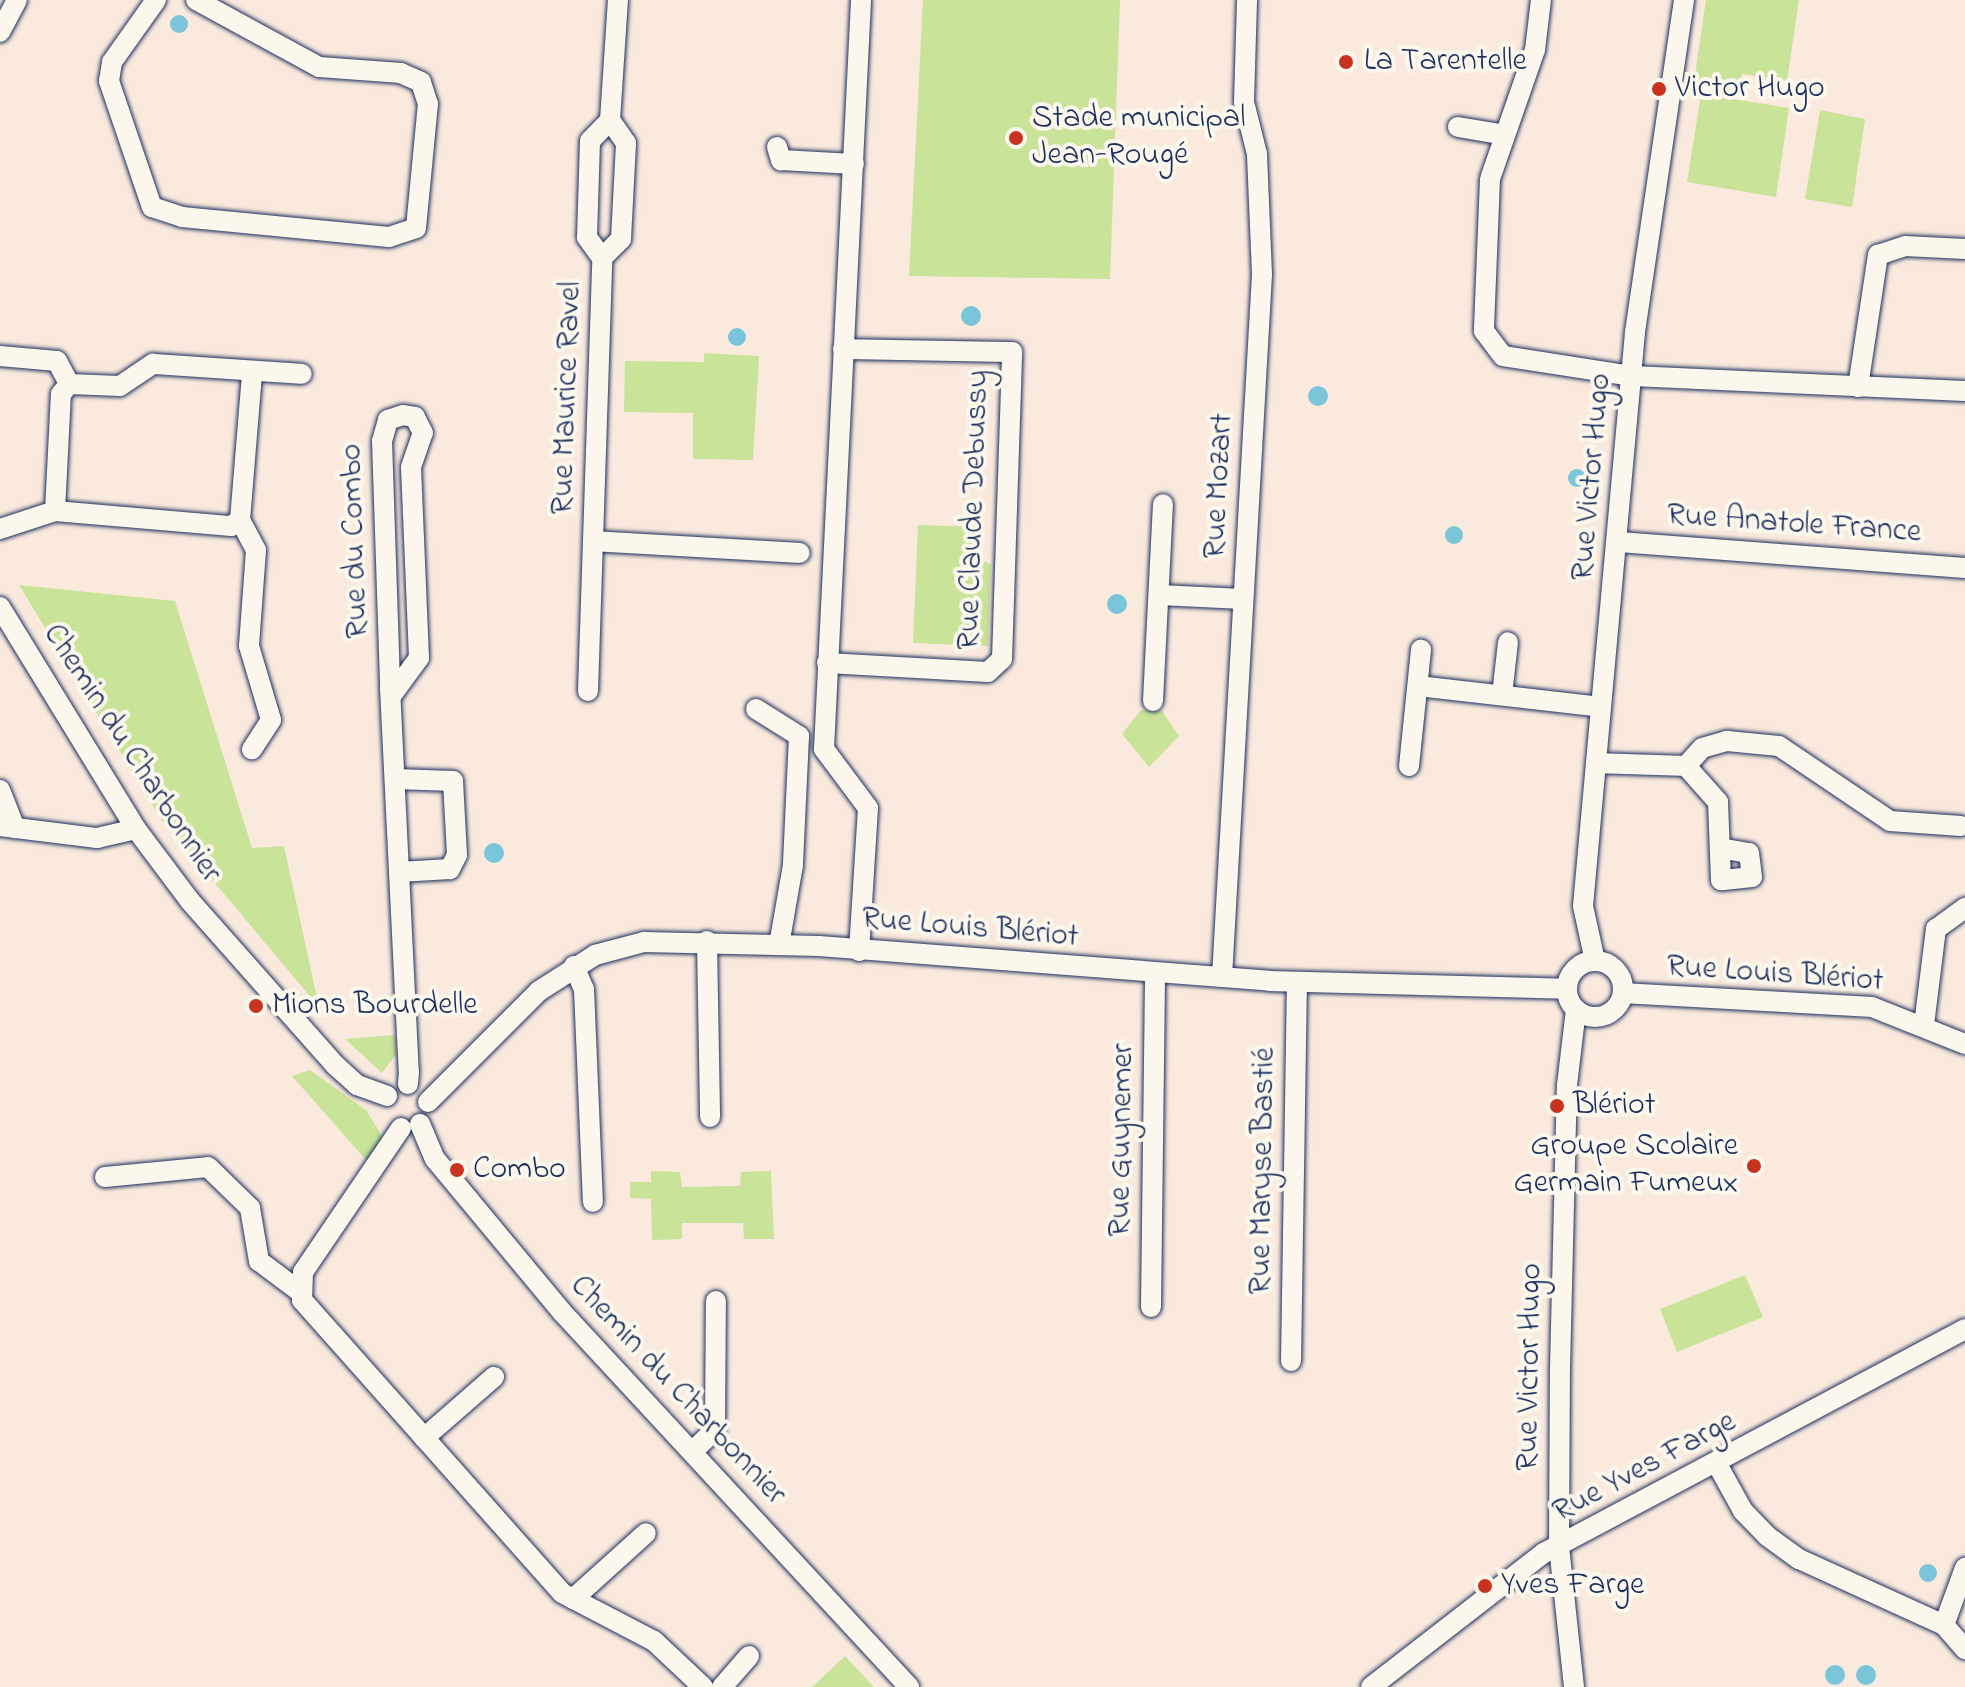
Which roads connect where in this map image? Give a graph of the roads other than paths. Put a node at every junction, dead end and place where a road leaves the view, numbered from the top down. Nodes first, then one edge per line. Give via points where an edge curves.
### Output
1 (17, 0) edge
2 (156, 0) edge
3 (196, 0) edge
4 (618, 0) edge
5 (861, 0) edge
6 (1247, 0) edge
7 (1541, 0) edge
8 (1684, 0) edge
9 (0, 32) edge
10 (610, 120) junction
11 (1458, 127) dead end
12 (1500, 134) junction
13 (777, 147) dead end
14 (854, 164) junction
15 (1965, 249) edge
16 (602, 258) junction
17 (843, 349) junction
18 (0, 356) edge
19 (252, 374) junction
20 (302, 374) dead end
21 (1632, 376) junction
22 (69, 384) junction
23 (1858, 387) junction
24 (1965, 391) edge
25 (1163, 504) dead end
26 (55, 511) junction
27 (240, 520) junction
28 (0, 529) edge
29 (593, 541) junction
30 (1619, 542) junction
31 (800, 553) dead end
32 (1965, 568) edge
33 (1159, 595) junction
34 (1243, 599) junction
35 (0, 607) edge
36 (1508, 642) dead end
37 (1421, 650) dead end
38 (827, 663) junction
39 (1418, 686) junction
40 (588, 691) dead end
41 (1502, 695) junction
42 (391, 696) junction
43 (1153, 701) dead end
44 (1601, 707) junction
45 (756, 709) dead end
46 (252, 749) dead end
47 (1596, 763) junction
48 (1409, 766) dead end
49 (1686, 766) junction
50 (395, 779) junction
51 (0, 790) edge
52 (1961, 826) dead end
53 (8, 827) edge
54 (136, 829) junction
55 (1720, 848) dead end
56 (399, 872) junction
57 (1965, 908) edge
58 (707, 941) junction
59 (779, 945) junction
60 (859, 951) junction
61 (1595, 961) junction
62 (574, 966) junction
63 (1155, 973) junction
64 (1222, 977) junction
65 (1297, 982) junction
66 (1566, 989) junction
67 (1623, 993) junction
68 (1576, 1010) junction
69 (1597, 1017) junction
70 (1924, 1025) junction
71 (1965, 1044) edge
72 (1572, 1048) junction
73 (408, 1084) junction
74 (387, 1096) junction
75 (428, 1102) junction
76 (710, 1117) dead end
77 (410, 1126) junction
78 (105, 1177) dead end
79 (593, 1202) dead end
80 (299, 1291) junction
81 (716, 1301) dead end
82 (1151, 1307) dead end
83 (1965, 1329) edge
84 (1291, 1361) dead end
85 (494, 1377) dead end
86 (424, 1438) junction
87 (692, 1452) junction
88 (1717, 1464) junction
89 (646, 1533) dead end
90 (1559, 1547) junction
91 (1965, 1568) edge
92 (573, 1599) junction
93 (1944, 1625) junction
94 (1965, 1649) edge
95 (749, 1656) dead end
96 (688, 1682) edge
97 (722, 1687) edge
98 (909, 1687) edge
99 (1371, 1687) edge
100 (1574, 1687) edge

1 - 9 street
2 - 3 street via 112,62 109,81 152,207 182,217 389,237 416,228 428,104 421,82 401,73 319,67
4 - 10 street, Rue Maurice Ravel
5 - 14 street
6 - 34 street, Rue Mozart via 1243,93 1257,154 1262,274
7 - 12 street via 1535,50
8 - 21 street, Rue Victor Hugo
10 - 16 street, Rue Maurice Ravel via 590,141 587,237
10 - 16 street, Rue Maurice Ravel via 626,143 621,239
11 - 12 street
12 - 21 street via 1490,178 1483,313 1490,346 1522,362
13 - 14 street via 781,160
14 - 17 street
15 - 23 street via 1905,246 1878,255
16 - 29 street, Rue Maurice Ravel
17 - 38 street
17 - 38 street, Rue Claude Debussy via 1012,352 1002,659 988,672
18 - 22 street via 57,361
19 - 20 street
19 - 22 street via 153,364 120,386
19 - 27 street
21 - 23 street
21 - 30 street, Rue Victor Hugo
22 - 26 street via 61,394
23 - 24 street
25 - 33 street
26 - 27 street via 231,526
26 - 28 street
27 - 46 street via 256,550 249,646 271,720
29 - 31 street, Rue Maurice Ravel
29 - 40 street, Rue Maurice Ravel
30 - 32 street, Rue Anatole France
30 - 44 street, Rue Victor Hugo
33 - 34 street
33 - 43 street
34 - 64 street, Rue Mozart
35 - 54 street, Chemin du Charbonnier
36 - 41 street
37 - 39 street
38 - 60 street via 824,749 868,808
39 - 41 street
39 - 48 street
41 - 44 street
42 - 42 street, Rue du Combo via 419,658 411,467 423,433 415,417 403,415 388,420 382,441
42 - 50 street, Rue du Combo
44 - 47 street, Rue Victor Hugo
45 - 59 street via 799,736 793,865
47 - 49 street
47 - 61 street, Rue Victor Hugo via 1583,906
49 - 52 street via 1715,743 1779,746 1890,821
49 - 55 street via 1718,802
50 - 56 street, Rue du Combo
50 - 56 street via 453,781 457,855 450,869
51 - 53 street
53 - 54 street via 97,838
54 - 74 street, Chemin du Charbonnier via 335,1065 357,1085
56 - 73 street, Rue du Combo
57 - 70 street via 1936,929
58 - 59 street, Rue Louis Blériot
58 - 62 street, Rue Louis Blériot via 644,942
58 - 76 street
59 - 60 street, Rue Louis Blériot
60 - 63 street, Rue Louis Blériot
61 - 66 street via 1581,964
61 - 67 street via 1617,971
62 - 75 street, Rue Louis Blériot via 539,991
62 - 79 street via 584,989
63 - 64 street, Rue Louis Blériot
63 - 82 street, Rue Guynemer
64 - 65 street, Rue Louis Blériot
65 - 66 street, Rue Louis Blériot
65 - 84 street, Rue Maryse Bastié
66 - 68 street
67 - 69 street
67 - 70 street, Rue Louis Blériot via 1872,1007
68 - 69 street
68 - 72 street, Rue Victor Hugo
69 - 72 street
70 - 71 street, Rue Louis Blériot
72 - 90 street, Rue Victor Hugo
73 - 74 street
73 - 75 street
74 - 77 street, Chemin du Charbonnier via 386,1115
75 - 77 street
77 - 80 street via 303,1272
77 - 87 street, Chemin du Charbonnier via 470,1204
78 - 80 street via 208,1167 250,1208 259,1261
80 - 86 street via 307,1309
81 - 87 street via 715,1430
83 - 88 street, Rue Yves Farge
85 - 86 street
86 - 92 street
87 - 98 street, Chemin du Charbonnier
88 - 90 street, Rue Yves Farge
88 - 93 street via 1743,1511 1799,1559
89 - 92 street
90 - 99 street, Rue Yves Farge
90 - 100 street, Rue Victor Hugo
91 - 93 street
92 - 96 street via 642,1633
93 - 94 street
95 - 97 street

